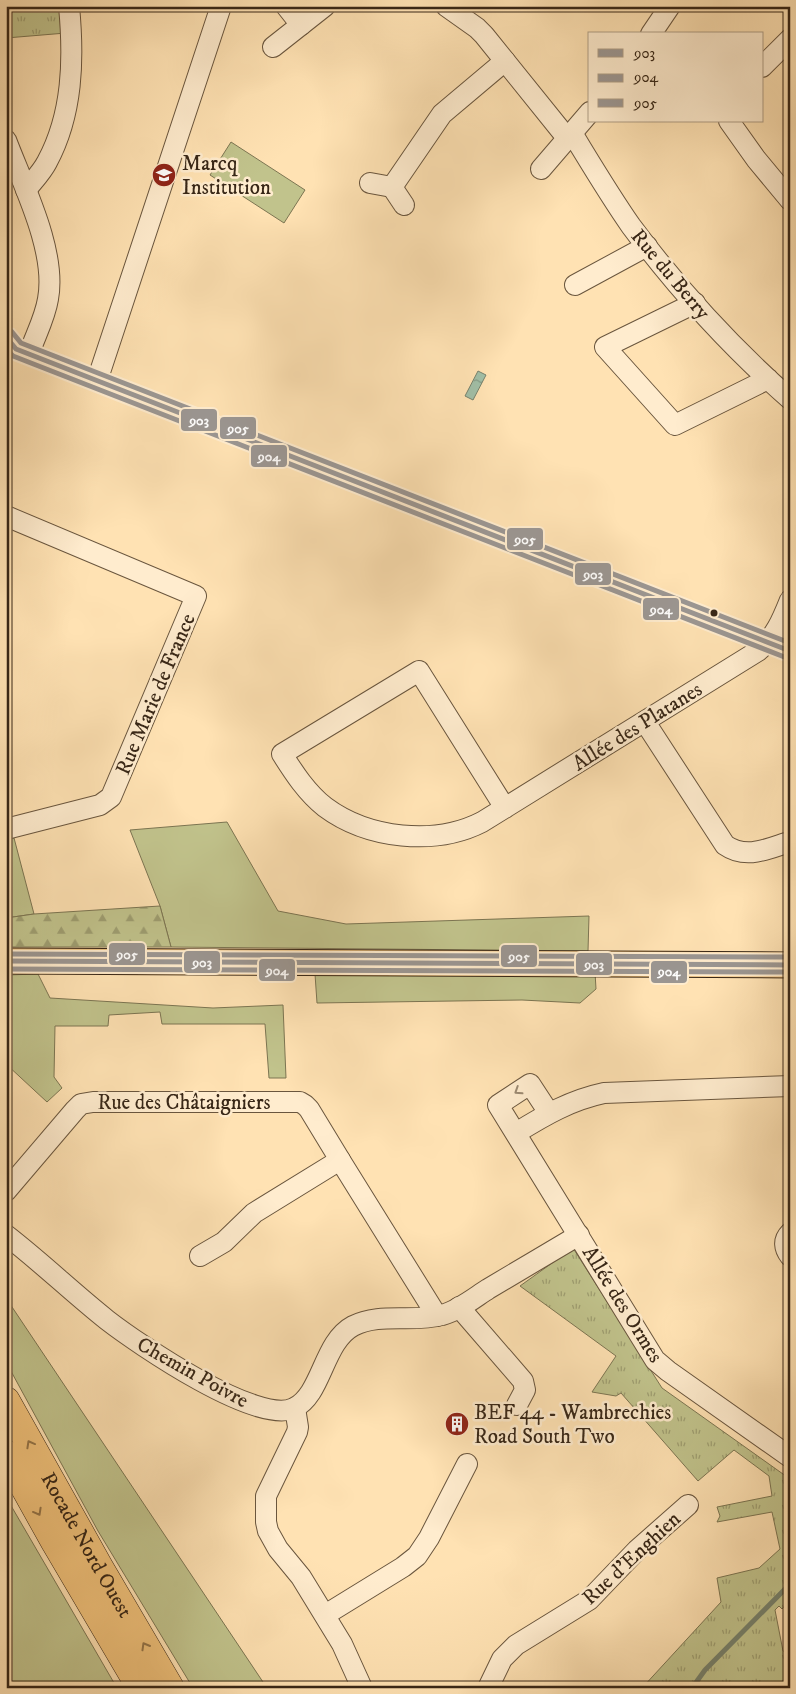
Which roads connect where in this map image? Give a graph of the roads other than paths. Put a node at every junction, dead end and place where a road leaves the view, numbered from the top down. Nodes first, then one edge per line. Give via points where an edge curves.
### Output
1 (69, 6) edge
2 (221, 6) edge
3 (286, 6) edge
4 (325, 6) edge
5 (446, 6) edge
6 (670, 6) edge
7 (301, 25) junction
8 (656, 31) edge
9 (790, 39) edge
10 (273, 47) dead end
11 (506, 61) junction
12 (764, 65) edge
13 (588, 114) edge
14 (729, 122) edge
15 (569, 136) junction
16 (6, 140) edge
17 (540, 169) dead end
18 (370, 183) dead end
19 (392, 187) junction
20 (26, 190) junction
21 (787, 192) edge
22 (404, 206) dead end
23 (647, 246) junction
24 (575, 284) dead end
25 (694, 303) junction
26 (6, 345) edge
27 (29, 354) junction
28 (768, 379) junction
29 (97, 382) junction
30 (790, 399) edge
31 (6, 516) edge
32 (790, 600) edge
33 (768, 643) junction
34 (790, 651) edge
35 (645, 722) junction
36 (505, 808) junction
37 (6, 829) edge
38 (786, 843) dead end
39 (6, 961) edge
40 (790, 965) edge
41 (790, 1086) edge
42 (549, 1113) junction
43 (516, 1133) junction
44 (340, 1160) junction
45 (6, 1191) edge
46 (790, 1233) edge
47 (6, 1235) edge
48 (579, 1235) junction
49 (200, 1256) dead end
50 (790, 1256) edge
51 (459, 1307) junction
52 (436, 1316) junction
53 (6, 1401) edge
54 (517, 1405) dead end
55 (295, 1408) junction
56 (6, 1454) edge
57 (790, 1458) edge
58 (467, 1464) dead end
59 (688, 1505) dead end
60 (325, 1615) junction
61 (140, 1688) edge
62 (170, 1688) edge
63 (362, 1688) edge
64 (488, 1688) edge

1 - 20 street via 73,58 63,118 47,162
2 - 29 street
3 - 7 street
4 - 7 street
5 - 11 street, Rue du Berry via 477,28
6 - 8 street
7 - 10 street
9 - 12 street
11 - 15 street, Rue du Berry
11 - 19 street via 442,114
13 - 15 street
14 - 21 street via 756,159
15 - 17 street
15 - 23 street, Rue du Berry
16 - 20 street
18 - 19 street
19 - 22 street
20 - 27 street via 50,277 46,311
23 - 24 street
23 - 25 street, Rue du Berry
25 - 28 street, Rue du Berry
25 - 28 street via 606,347 675,425
26 - 27 street
27 - 29 street
28 - 30 street, Rue du Berry
29 - 33 street
31 - 37 street, Rue Marie de France via 196,596 111,796 100,805
32 - 33 street via 777,631
33 - 34 street
33 - 35 street, Allée des Platanes
35 - 36 street, Allée des Platanes
35 - 38 street via 725,846 736,852 753,853
36 - 36 street, Allée des Platanes via 473,826 454,832 417,836 380,831 347,820 326,808 300,781 282,754 419,671
39 - 40 main road
41 - 42 street via 604,1093 578,1099
42 - 43 street
42 -> 43 street, Allée des Ormes via 530,1084 498,1104
43 - 48 street, Allée des Ormes
44 - 45 street, Rue des Châtaigniers via 309,1109 300,1102 93,1102 81,1104 75,1110
44 - 49 street via 254,1213 224,1242
44 - 52 street, Rue des Châtaigniers
46 - 50 street via 785,1241
47 - 55 street, Chemin Poivre via 108,1321 169,1362 248,1404 267,1410
48 - 51 street
48 - 57 street, Allée des Ormes via 661,1366
51 - 52 street
51 - 54 street via 523,1381 525,1390
52 - 55 street via 372,1320 346,1330 336,1342 308,1395
62 -> 53 highway, Rocade Nord Ouest
55 - 60 street via 297,1432 266,1496 266,1522 278,1549
56 -> 61 highway, Rocade Nord Ouest
58 - 60 street via 417,1556
59 - 64 street, Rue d'Enghien via 637,1550 589,1600 516,1645 502,1659
60 - 63 street

